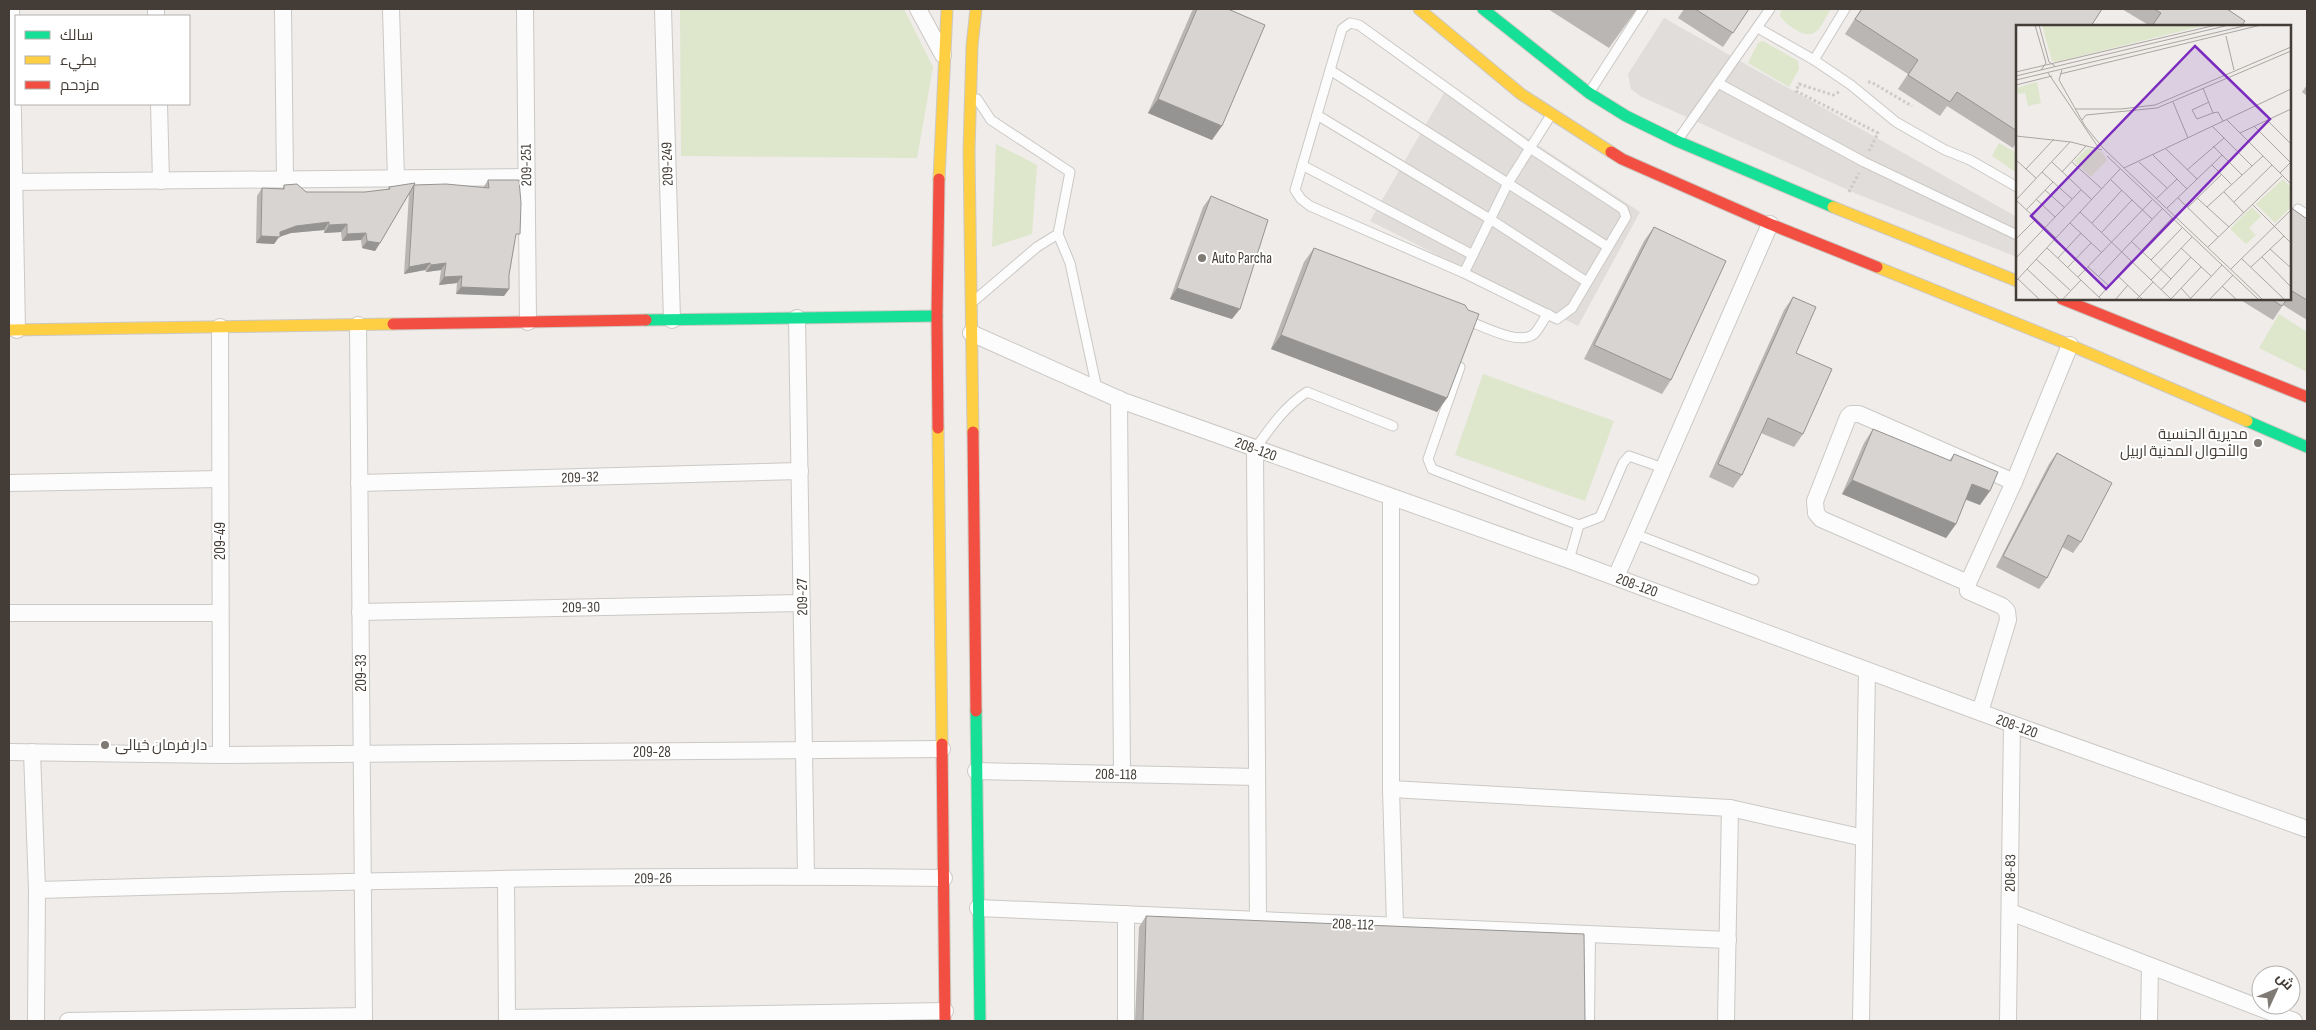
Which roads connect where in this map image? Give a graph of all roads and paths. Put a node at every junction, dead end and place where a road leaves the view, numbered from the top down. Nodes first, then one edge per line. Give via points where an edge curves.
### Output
1 (11, 9) edge
2 (283, 9) edge
3 (391, 9) edge
4 (525, 9) edge
5 (663, 9) edge
6 (918, 9) edge
7 (947, 9) edge
8 (976, 9) edge
9 (1419, 9) edge
10 (1483, 9) edge
11 (1643, 9) edge
12 (1770, 9) edge
13 (1845, 9) edge
14 (1758, 28) junction
15 (10, 54) edge
16 (944, 57) junction
17 (1814, 60) junction
18 (1330, 70) junction
19 (1718, 83) junction
20 (1851, 85) junction
21 (971, 89) junction
22 (1589, 93) junction
23 (159, 105) edge
24 (1912, 106) dead end
25 (1316, 115) junction
26 (1551, 115) junction
27 (1677, 141) junction
28 (1530, 148) junction
29 (1864, 162) junction
30 (1302, 165) junction
31 (526, 177) junction
32 (396, 179) junction
33 (285, 180) junction
34 (161, 181) junction
35 (11, 182) edge
36 (1508, 183) junction
37 (2016, 186) edge
38 (1848, 195) dead end
39 (2298, 209) dead end
40 (2307, 215) edge
41 (1490, 219) junction
42 (1770, 224) junction
43 (1058, 234) junction
44 (2016, 235) edge
45 (1608, 247) junction
46 (1473, 255) junction
47 (1464, 273) junction
48 (2016, 281) edge
49 (1587, 282) junction
50 (2064, 300) edge
51 (971, 304) junction
52 (1548, 314) junction
53 (937, 316) junction
54 (797, 318) junction
55 (1461, 318) edge
56 (672, 320) junction
57 (528, 322) junction
58 (358, 325) junction
59 (220, 327) junction
60 (13, 330) edge
61 (971, 333) junction
62 (2070, 345) junction
63 (1460, 367) edge
64 (1097, 390) junction
65 (2307, 398) edge
66 (1119, 399) junction
67 (1393, 426) dead end
68 (2307, 447) edge
69 (1255, 449) junction
70 (1663, 468) junction
71 (800, 471) junction
72 (220, 479) junction
73 (2014, 482) junction
74 (9, 483) edge
75 (359, 483) junction
76 (1391, 498) junction
77 (1579, 524) junction
78 (1635, 534) junction
79 (1569, 560) junction
80 (1616, 578) junction
81 (1754, 580) dead end
82 (1968, 584) junction
83 (802, 603) junction
84 (360, 612) junction
85 (9, 613) edge
86 (220, 613) junction
87 (1867, 671) junction
88 (1980, 712) junction
89 (2012, 724) junction
90 (942, 749) junction
91 (804, 751) junction
92 (9, 752) edge
93 (32, 752) junction
94 (362, 753) junction
95 (221, 754) junction
96 (976, 771) junction
97 (1122, 774) junction
98 (1257, 778) junction
99 (1391, 790) junction
100 (1730, 808) junction
101 (2307, 829) edge
102 (1864, 838) junction
103 (806, 876) junction
104 (944, 878) junction
105 (506, 880) junction
106 (362, 881) junction
107 (37, 890) junction
108 (978, 908) junction
109 (2010, 912) junction
110 (1126, 914) junction
111 (1258, 920) junction
112 (1395, 926) junction
113 (1586, 934) junction
114 (1728, 940) junction
115 (2150, 966) junction
116 (945, 1016) edge
117 (364, 1019) edge
118 (167, 1020) edge
119 (507, 1020) edge
120 (2288, 1020) edge
121 (36, 1021) edge
122 (68, 1021) edge
123 (980, 1021) edge
124 (1126, 1021) edge
125 (1586, 1021) edge
126 (1726, 1021) edge
127 (1861, 1021) edge
128 (2008, 1021) edge
129 (2149, 1021) edge

1 - 15 street
2 - 33 street
3 - 32 street
4 - 31 street, 209-251
5 - 56 street, 209-249
6 - 16 street
7 - 16 main road
8 - 21 main road
9 - 26 main road
10 - 22 main road
11 - 22 lane
12 - 14 lane
13 - 17 lane
14 - 17 lane
14 - 19 lane
15 - 35 street
16 - 53 main road
17 - 20 lane
18 - 25 lane
18 - 28 lane via 1342,29 1350,23 1360,25
18 - 36 lane
19 - 27 lane
19 - 29 lane
20 - 24 path via 1872,82
20 - 29 path via 1833,95 1799,84 1796,91 1878,133
20 - 37 lane via 1896,122
21 - 43 lane via 990,120 1070,172
21 - 51 main road
22 - 27 main road
23 - 34 street
25 - 30 lane
25 - 41 lane
26 - 28 lane
26 - 42 main road via 1622,159
27 - 48 main road
28 - 36 lane
28 - 45 lane via 1623,208 1626,217
29 - 38 path
29 - 44 lane
30 - 46 lane
30 - 47 lane via 1295,190 1310,206
31 - 32 street
31 - 57 street, 209-251
32 - 33 street
33 - 34 street
34 - 35 street
35 - 60 street
36 - 41 lane
36 - 45 lane
39 - 40 lane
41 - 46 lane
41 - 49 lane
42 - 62 main road
42 - 70 street
43 - 51 lane via 1037,247
43 - 64 lane via 1070,263
45 - 49 lane
46 - 47 lane
47 - 52 lane
49 - 52 lane via 1566,314 1557,318
50 - 65 main road
51 - 61 main road
52 - 55 lane via 1534,333 1527,338 1516,339
53 - 54 main road
53 - 90 main road
54 - 56 main road
54 - 71 street, 209-27
56 - 57 main road
57 - 58 main road
58 - 59 main road
58 - 75 street, 209-33
59 - 60 main road
59 - 72 street, 209-49
61 - 64 street, 208-120
61 - 96 main road
62 - 68 main road
62 - 73 street
63 - 77 lane via 1428,459 1432,469
64 - 66 street, 208-120
66 - 69 street, 208-120
66 - 97 street
67 - 69 lane via 1307,392 1277,418
69 - 76 street, 208-120
69 - 98 street
70 - 77 lane via 1629,456 1600,517
70 - 78 street
71 - 75 street, 209-32
71 - 83 street, 209-27
72 - 74 street
72 - 86 street, 209-49
73 - 82 street
73 - 82 street via 1859,414 1848,417 1815,501 1816,513 1822,519
75 - 84 street, 209-33
76 - 79 street, 208-120
76 - 99 street
77 - 79 lane
78 - 80 street
78 - 81 lane
79 - 80 street, 208-120
80 - 87 street, 208-120
82 - 88 street via 1968,591 2002,606 2007,611 2008,620
83 - 84 street, 209-30
83 - 91 street, 209-27
84 - 94 street, 209-33
85 - 86 street
86 - 95 street, 209-49
87 - 88 street, 208-120
87 - 102 street
88 - 89 street, 208-120
89 - 101 street, 208-120
89 - 109 street, 208-83
90 - 91 street, 209-28
90 - 104 main road
91 - 94 street, 209-28
91 - 103 street, 209-27
92 - 93 street, 209-28
93 - 95 street, 209-28
93 - 107 street
94 - 95 street, 209-28
94 - 106 street, 209-33
96 - 97 street, 208-118
96 - 108 main road
97 - 98 street, 208-118
98 - 111 street
99 - 100 street
99 - 112 street
100 - 102 street
100 - 114 street
102 - 127 street
103 - 104 street, 209-26
103 - 105 street, 209-26
104 - 116 main road
105 - 106 street, 209-26
105 - 119 street
106 - 107 street, 209-26
106 - 117 street, 209-33
107 - 121 street
108 - 110 street, 208-112
108 - 123 main road
109 - 115 street
109 - 128 street, 208-83
110 - 111 street, 208-112
110 - 124 street
111 - 112 street, 208-112
112 - 113 street, 208-112
113 - 114 street, 208-112
113 - 125 street
114 - 126 street
115 - 120 street
115 - 129 street
116 - 119 street
117 - 118 street
118 - 122 street

